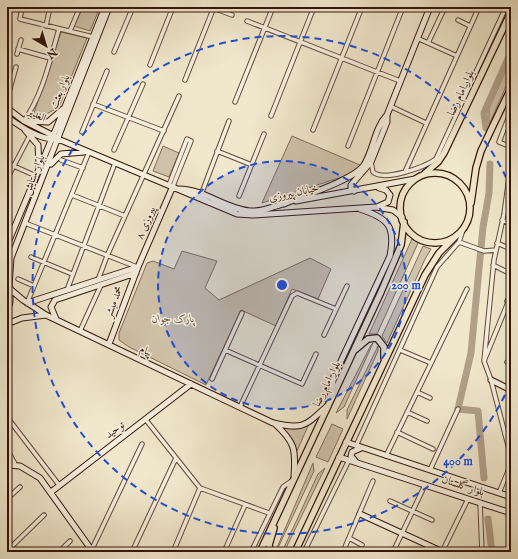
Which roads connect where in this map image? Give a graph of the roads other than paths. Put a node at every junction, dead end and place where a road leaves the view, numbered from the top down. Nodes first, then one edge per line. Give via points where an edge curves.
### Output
1 (22, 7) edge
2 (50, 7) edge
3 (80, 7) edge
4 (105, 7) edge
5 (109, 7) edge
6 (133, 7) edge
7 (173, 7) edge
8 (213, 7) edge
9 (273, 7) edge
10 (314, 7) edge
11 (362, 7) edge
12 (403, 7) edge
13 (430, 7) edge
14 (445, 7) edge
15 (479, 7) edge
16 (506, 7) edge
17 (511, 12) edge
18 (232, 15) dead end
19 (458, 20) dead end
20 (247, 21) dead end
21 (46, 26) junction
22 (470, 26) junction
23 (264, 28) junction
24 (59, 29) junction
25 (70, 31) junction
26 (93, 37) junction
27 (417, 38) junction
28 (21, 40) dead end
29 (300, 42) junction
30 (428, 43) junction
31 (18, 49) junction
32 (114, 52) dead end
33 (17, 54) dead end
34 (457, 56) junction
35 (50, 58) junction
36 (342, 58) junction
37 (150, 66) dead end
38 (16, 67) dead end
39 (107, 71) dead end
40 (377, 72) junction
41 (185, 80) dead end
42 (400, 81) junction
43 (476, 81) junction
44 (143, 84) dead end
45 (511, 88) edge
46 (179, 96) dead end
47 (7, 99) edge
48 (235, 102) dead end
49 (93, 104) junction
50 (390, 106) junction
51 (65, 107) junction
52 (7, 108) edge
53 (511, 112) edge
54 (387, 115) junction
55 (271, 116) dead end
56 (7, 117) edge
57 (128, 118) junction
58 (24, 121) junction
59 (229, 121) dead end
60 (426, 123) junction
61 (19, 126) junction
62 (313, 130) dead end
63 (164, 131) junction
64 (82, 132) dead end
65 (54, 134) junction
66 (264, 134) dead end
67 (30, 135) junction
68 (58, 139) junction
69 (52, 140) junction
70 (189, 140) dead end
71 (348, 146) dead end
72 (511, 147) edge
73 (114, 150) dead end
74 (217, 151) junction
75 (88, 152) junction
76 (61, 160) dead end
77 (371, 162) junction
78 (7, 163) edge
79 (115, 163) junction
80 (511, 163) edge
81 (252, 165) junction
82 (13, 166) junction
83 (39, 168) junction
84 (83, 168) junction
85 (405, 172) junction
86 (45, 174) junction
87 (143, 174) junction
88 (36, 176) junction
89 (7, 177) edge
90 (418, 178) junction
91 (173, 187) junction
92 (374, 188) junction
93 (354, 191) junction
94 (201, 194) junction
95 (72, 195) junction
96 (506, 195) junction
97 (239, 196) dead end
98 (511, 198) edge
99 (25, 202) junction
100 (284, 204) junction
101 (32, 205) junction
102 (99, 205) junction
103 (376, 207) junction
104 (358, 208) junction
105 (470, 211) junction
106 (125, 216) junction
107 (403, 220) junction
108 (502, 220) junction
109 (24, 223) junction
110 (511, 224) edge
111 (463, 230) junction
112 (55, 235) junction
113 (455, 237) junction
114 (8, 238) edge
115 (460, 242) junction
116 (498, 243) junction
117 (7, 245) edge
118 (83, 246) junction
119 (511, 249) edge
120 (496, 250) junction
121 (107, 256) junction
122 (31, 257) dead end
123 (44, 262) junction
124 (493, 265) junction
125 (138, 267) junction
126 (136, 273) junction
127 (72, 274) junction
128 (511, 274) edge
129 (381, 276) junction
130 (18, 279) dead end
131 (99, 282) junction
132 (9, 286) edge
133 (34, 286) junction
134 (347, 286) dead end
135 (86, 287) junction
136 (467, 289) dead end
137 (67, 290) junction
138 (381, 292) junction
139 (511, 295) edge
140 (510, 302) edge
141 (27, 303) junction
142 (336, 309) junction
143 (408, 310) junction
144 (7, 312) edge
145 (242, 313) dead end
146 (417, 313) junction
147 (46, 315) junction
148 (56, 320) junction
149 (7, 324) edge
150 (80, 331) junction
151 (324, 335) dead end
152 (109, 344) junction
153 (226, 350) junction
154 (400, 350) junction
155 (353, 352) junction
156 (316, 354) dead end
157 (484, 361) junction
158 (431, 363) junction
159 (383, 364) junction
160 (260, 365) junction
161 (212, 379) dead end
162 (491, 380) junction
163 (191, 384) junction
164 (510, 387) edge
165 (417, 392) junction
166 (430, 398) dead end
167 (329, 403) junction
168 (364, 403) junction
169 (374, 406) junction
170 (240, 407) junction
171 (458, 409) dead end
172 (407, 412) junction
173 (7, 417) edge
174 (146, 420) junction
175 (427, 421) dead end
176 (273, 423) junction
177 (398, 432) junction
178 (346, 442) junction
179 (142, 444) dead end
180 (356, 446) junction
181 (362, 448) junction
182 (7, 449) edge
183 (433, 449) dead end
184 (386, 456) junction
185 (339, 457) junction
186 (511, 457) edge
187 (176, 458) junction
188 (349, 460) junction
189 (357, 463) junction
190 (15, 464) junction
191 (511, 464) edge
192 (7, 465) edge
193 (430, 470) junction
194 (293, 478) junction
195 (373, 481) dead end
196 (59, 485) junction
197 (425, 485) junction
198 (20, 487) dead end
199 (200, 488) junction
200 (51, 492) junction
201 (499, 493) junction
202 (511, 497) edge
203 (320, 498) junction
204 (7, 499) edge
205 (468, 499) junction
206 (283, 501) junction
207 (329, 501) junction
208 (390, 501) dead end
209 (480, 502) junction
210 (246, 505) junction
211 (412, 512) junction
212 (269, 513) junction
213 (511, 513) edge
214 (360, 514) junction
215 (44, 515) dead end
216 (432, 520) dead end
217 (305, 532) junction
218 (402, 534) junction
219 (349, 538) junction
220 (70, 541) dead end
221 (362, 545) dead end
222 (93, 550) edge
223 (7, 551) edge
224 (133, 551) edge
225 (59, 552) edge
226 (138, 552) edge
227 (173, 552) edge
228 (224, 552) edge
229 (251, 552) edge
230 (260, 552) edge
231 (270, 552) edge
232 (292, 552) edge
233 (295, 552) edge
234 (304, 552) edge
235 (343, 552) edge
236 (394, 552) edge
237 (442, 552) edge
238 (482, 552) edge

1 - 21 street via 20,19
2 - 21 street
3 - 25 street
4 - 26 main road, بلوار بعثت
5 - 68 main road, بلوار بعثت
6 - 32 street
7 - 37 street
8 - 18 street
8 - 41 street
9 - 23 street
10 - 29 street
11 - 36 street
12 - 40 street
13 - 27 main road
14 - 30 street
15 - 22 street
16 - 43 street
17 - 43 main road, بلوار امام رضا
19 - 22 street
20 - 23 street
21 - 24 street
22 - 34 street
23 - 29 street
23 - 48 street
24 - 25 street
24 - 35 street
25 - 26 street
26 - 51 main road, بلوار بعثت
27 - 30 street
27 - 42 main road
28 - 31 street
29 - 36 street
29 - 55 street
30 - 34 street
31 - 33 street
31 - 35 street
34 - 60 street
35 - 58 street via 32,108
36 - 40 street
36 - 62 street
38 - 47 street
39 - 49 street
40 - 42 street
40 - 71 street
42 - 50 main road
43 - 85 street via 440,156 433,162
43 - 90 main road, بلوار امام رضا via 444,153 438,162
44 - 57 street
45 - 105 main road via 479,157 472,185
46 - 63 street
49 - 57 street
49 - 64 street
50 - 54 main road
50 - 60 street
51 - 58 main road via 48,122
51 - 65 main road, بلوار بعثت
52 - 58 main road, الغدیر
53 - 72 street via 499,142
54 - 77 main road via 388,122
54 - 100 main road via 364,164 358,171 352,176
56 - 61 main road, الغدیر
57 - 63 street
57 - 73 street
58 - 65 main road, الغدیر
59 - 74 street
60 - 85 street
61 - 67 main road
61 - 69 main road, الغدیر
63 - 87 street
65 - 68 main road, الغدیر
65 - 69 main road, بلوار بعثت
66 - 81 street
67 - 82 street
67 - 83 main road via 38,145
68 - 69 main road
68 - 75 main road, خیابان پیروزی
68 - 86 main road, بلوار ستایش
69 - 83 main road, بلوار ستایش
70 - 91 street
74 - 81 street
74 - 94 street
75 - 79 main road, خیابان پیروزی
75 - 84 street
75 - 86 main road via 61,154
76 - 84 street
77 - 85 street via 372,170 377,175
77 - 93 main road via 353,182 351,188
78 - 82 street
79 - 87 main road, خیابان پیروزی
79 - 102 street
80 - 96 street
81 - 97 street
82 - 88 street
82 - 89 street
83 - 88 main road, بلوار ستایش
84 - 95 street
86 - 101 main road, بلوار ستایش
87 - 91 main road, خیابان پیروزی
87 - 106 street
88 - 99 main road, بلوار ستایش
90 - 92 main road, خیابان پیروزی
90 - 105 main road via 439,173 459,182 470,200
90 - 107 main road via 408,187 402,199
91 - 94 main road, خیابان پیروزی
91 - 104 main road, خیابان پیروزی via 245,216
91 - 125 main road, پیروزی ۸
92 - 93 main road, خیابان پیروزی
92 - 103 main road via 386,190 390,195 388,202
93 - 100 main road, خیابان پیروزی
94 - 100 main road, خیابان پیروزی via 250,211
95 - 102 street
95 - 112 street
96 - 98 street
96 - 108 street
99 - 101 main road
99 - 114 main road, بلوار ستایش
101 - 109 main road, بلوار ستایش
102 - 106 street
102 - 118 street
103 - 104 main road, خیابان پیروزی
103 - 107 main road, خیابان پیروزی via 393,210
104 - 129 main road via 376,214 391,229 393,242
105 - 111 main road
106 - 121 street
107 - 113 main road via 415,236 428,242 442,242
107 - 138 main road, بلوار امام رضا via 401,245
108 - 110 street
108 - 116 street
109 - 112 street
109 - 132 main road, بلوار ستایش via 11,258
111 - 113 main road
111 - 115 street
112 - 118 street
112 - 123 street
113 - 143 main road via 433,261
114 - 117 main road, بلوار ستایش
115 - 120 street via 484,251
115 - 146 street via 437,267
116 - 119 street
116 - 120 street
118 - 121 street
118 - 127 street
120 - 124 street
121 - 125 street
121 - 131 street
122 - 123 street
123 - 127 street
123 - 133 street
124 - 128 street
124 - 157 street
125 - 126 main road, محمد مبشر
125 - 131 main road
126 - 131 main road
126 - 152 main road, محمد مبشر
127 - 137 street
129 - 138 main road
129 - 167 main road via 334,376
130 - 133 street
131 - 135 main road
131 - 150 street
132 - 141 main road, پیام
132 - 144 main road, بلوار ستایش via 10,302
133 - 141 street
134 - 142 street
135 - 137 main road
135 - 148 main road via 53,302 51,308
136 - 158 street
137 - 141 main road
138 - 155 main road, بلوار امام رضا
139 - 140 street
140 - 157 street
141 - 147 main road, پیام
142 - 151 street
142 - 160 street via 297,293 292,296
143 - 146 street
143 - 159 main road
145 - 153 street
146 - 154 street
147 - 148 main road, پیام
147 - 149 main road via 22,318
148 - 150 main road, پیام
150 - 152 main road, پیام
152 - 163 main road, پیام
153 - 160 street
153 - 161 street
154 - 158 street
154 - 169 street
155 - 159 main road via 368,339 377,338 384,347
155 - 167 main road, بلوار امام رضا
156 - 160 street via 302,384
157 - 162 street
158 - 165 street
159 - 168 main road
160 - 170 street
162 - 164 main road
162 - 186 street
163 - 170 main road, پیام
163 - 174 main road, توحید
165 - 166 street
165 - 172 street
167 - 176 main road via 311,421 301,426
167 - 194 main road, بلوار امام رضا
168 - 169 street
168 - 178 main road
169 - 180 street
170 - 176 main road, پیام
171 - 193 street
172 - 175 street
172 - 177 street
173 - 196 street
174 - 187 street
174 - 196 main road, توحید
176 - 194 main road via 286,434 294,448 296,458
177 - 183 street
177 - 184 street
178 - 180 main road, بلوار گلستان
178 - 185 main road
179 - 222 street
180 - 181 main road, بلوار گلستان
181 - 184 main road, بلوار گلستان
181 - 189 main road via 352,452 351,456
182 - 190 street
184 - 193 main road, بلوار گلستان
185 - 188 main road, بلوار گلستان
185 - 203 main road
187 - 199 street
187 - 224 street
188 - 189 main road, بلوار گلستان
188 - 207 street
189 - 197 main road, بلوار گلستان
190 - 192 main road
190 - 200 main road via 35,473
191 - 201 street
193 - 201 main road, بلوار گلستان
194 - 206 main road, بلوار امام رضا
194 - 212 street via 283,487
195 - 214 street
196 - 200 main road, توحید
197 - 205 main road, بلوار گلستان
197 - 211 street
198 - 204 street
199 - 210 street
199 - 227 street
200 - 222 main road
201 - 202 main road, بلوار گلستان
203 - 207 street
203 - 217 main road
205 - 209 main road, بلوار گلستان
205 - 237 street
206 - 230 main road, بلوار امام رضا
206 - 231 main road via 270,542
207 - 234 street
208 - 211 street
209 - 213 main road, بلوار گلستان
209 - 238 street
210 - 212 street
210 - 228 street
211 - 216 street
211 - 218 street
212 - 229 street
214 - 218 main road
214 - 219 street
215 - 223 street
217 - 232 main road
217 - 233 main road
218 - 236 street
218 - 237 main road
219 - 221 street
219 - 235 street
220 - 225 street
224 - 226 street

